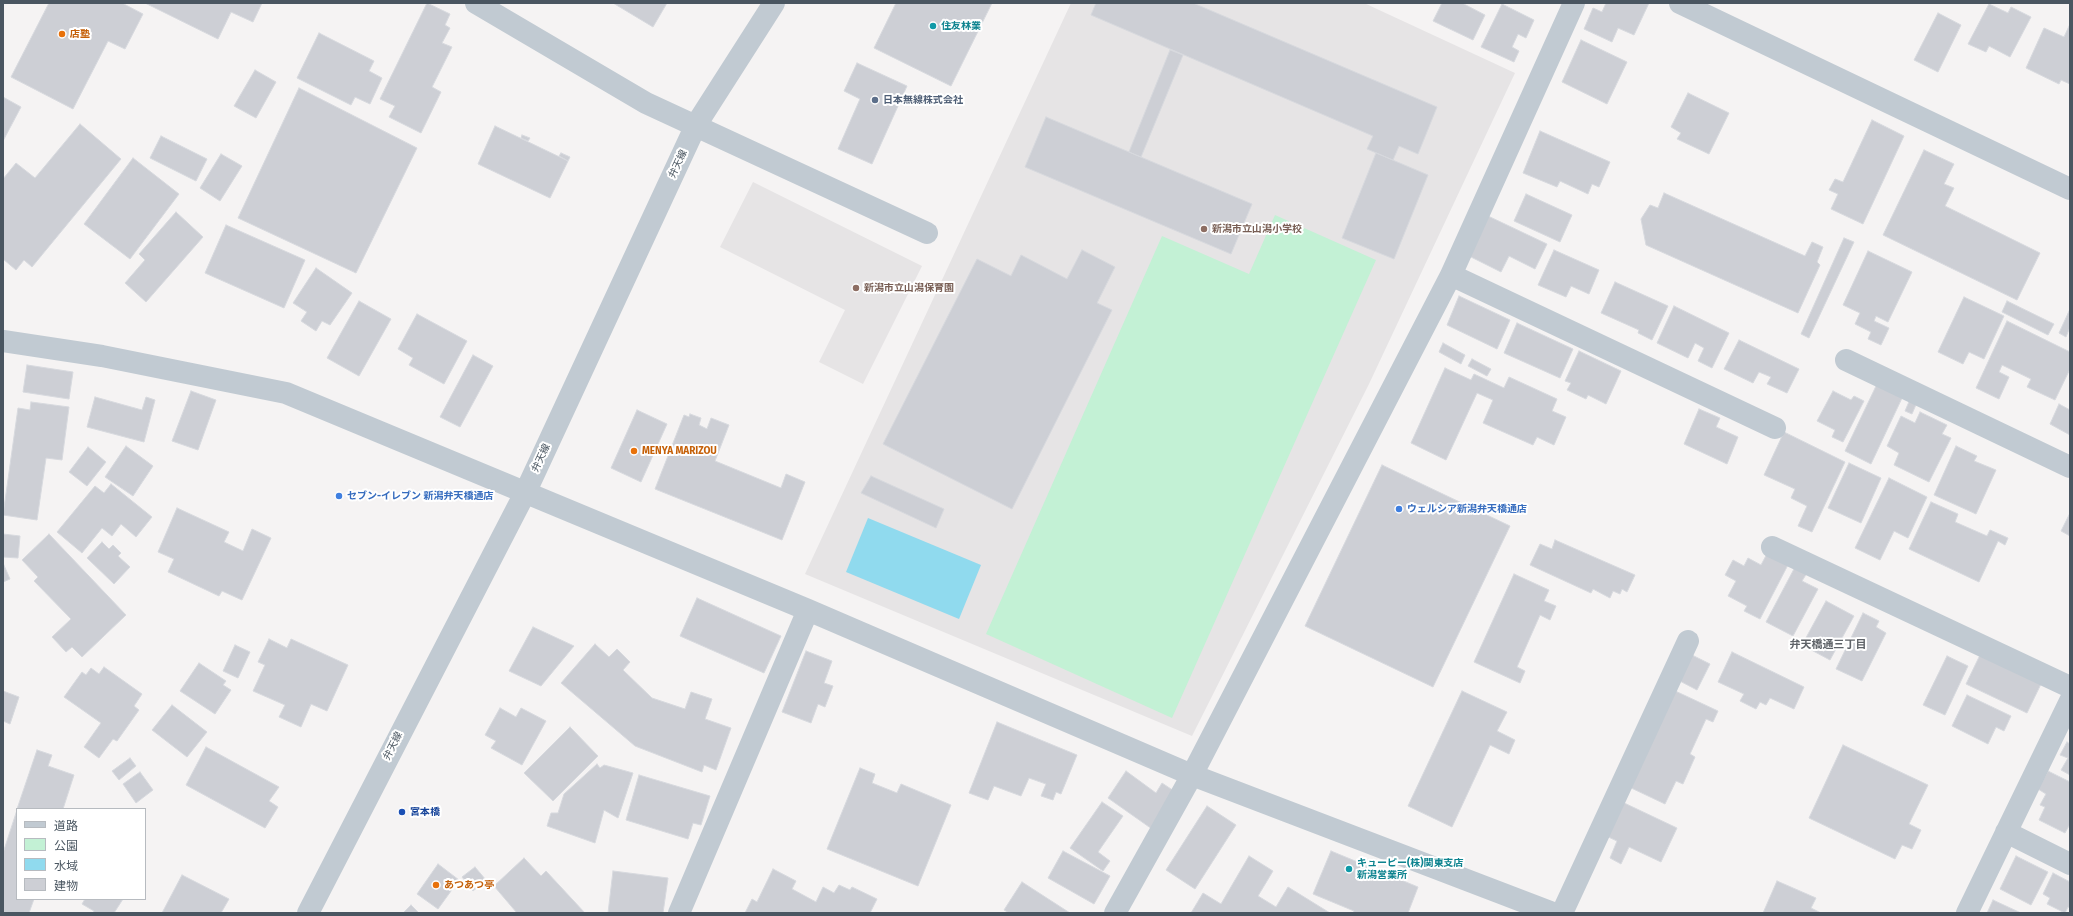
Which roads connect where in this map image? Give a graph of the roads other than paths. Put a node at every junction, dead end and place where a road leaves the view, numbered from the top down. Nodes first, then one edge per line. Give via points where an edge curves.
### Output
1 (476, 3) edge
2 (774, 3) edge
3 (1574, 3) edge
4 (1680, 3) edge
5 (696, 125) junction
6 (2070, 189) edge
7 (927, 233) dead end
8 (1451, 275) junction
9 (3, 340) edge
10 (1846, 360) dead end
11 (1775, 428) dead end
12 (2070, 466) edge
13 (526, 491) junction
14 (1772, 547) dead end
15 (808, 610) junction
16 (1688, 641) dead end
17 (2069, 701) edge
18 (1192, 775) junction
19 (2006, 832) junction
20 (2070, 864) edge
21 (308, 913) edge
22 (679, 913) edge
23 (1116, 913) edge
24 (1553, 913) edge
25 (1562, 913) edge
26 (1966, 913) edge

1 - 5 street via 646,103
2 - 5 street, 弁天線
3 - 8 street
4 - 6 street
5 - 7 street
5 - 13 street, 弁天線
8 - 11 street
8 - 18 street
9 - 13 street via 102,356 286,393
10 - 12 street
13 - 15 street
13 - 21 street, 弁天線
14 - 17 street
15 - 18 street
15 - 22 street
16 - 25 street
17 - 19 street
18 - 23 street
18 - 24 street
19 - 20 street
19 - 26 street

